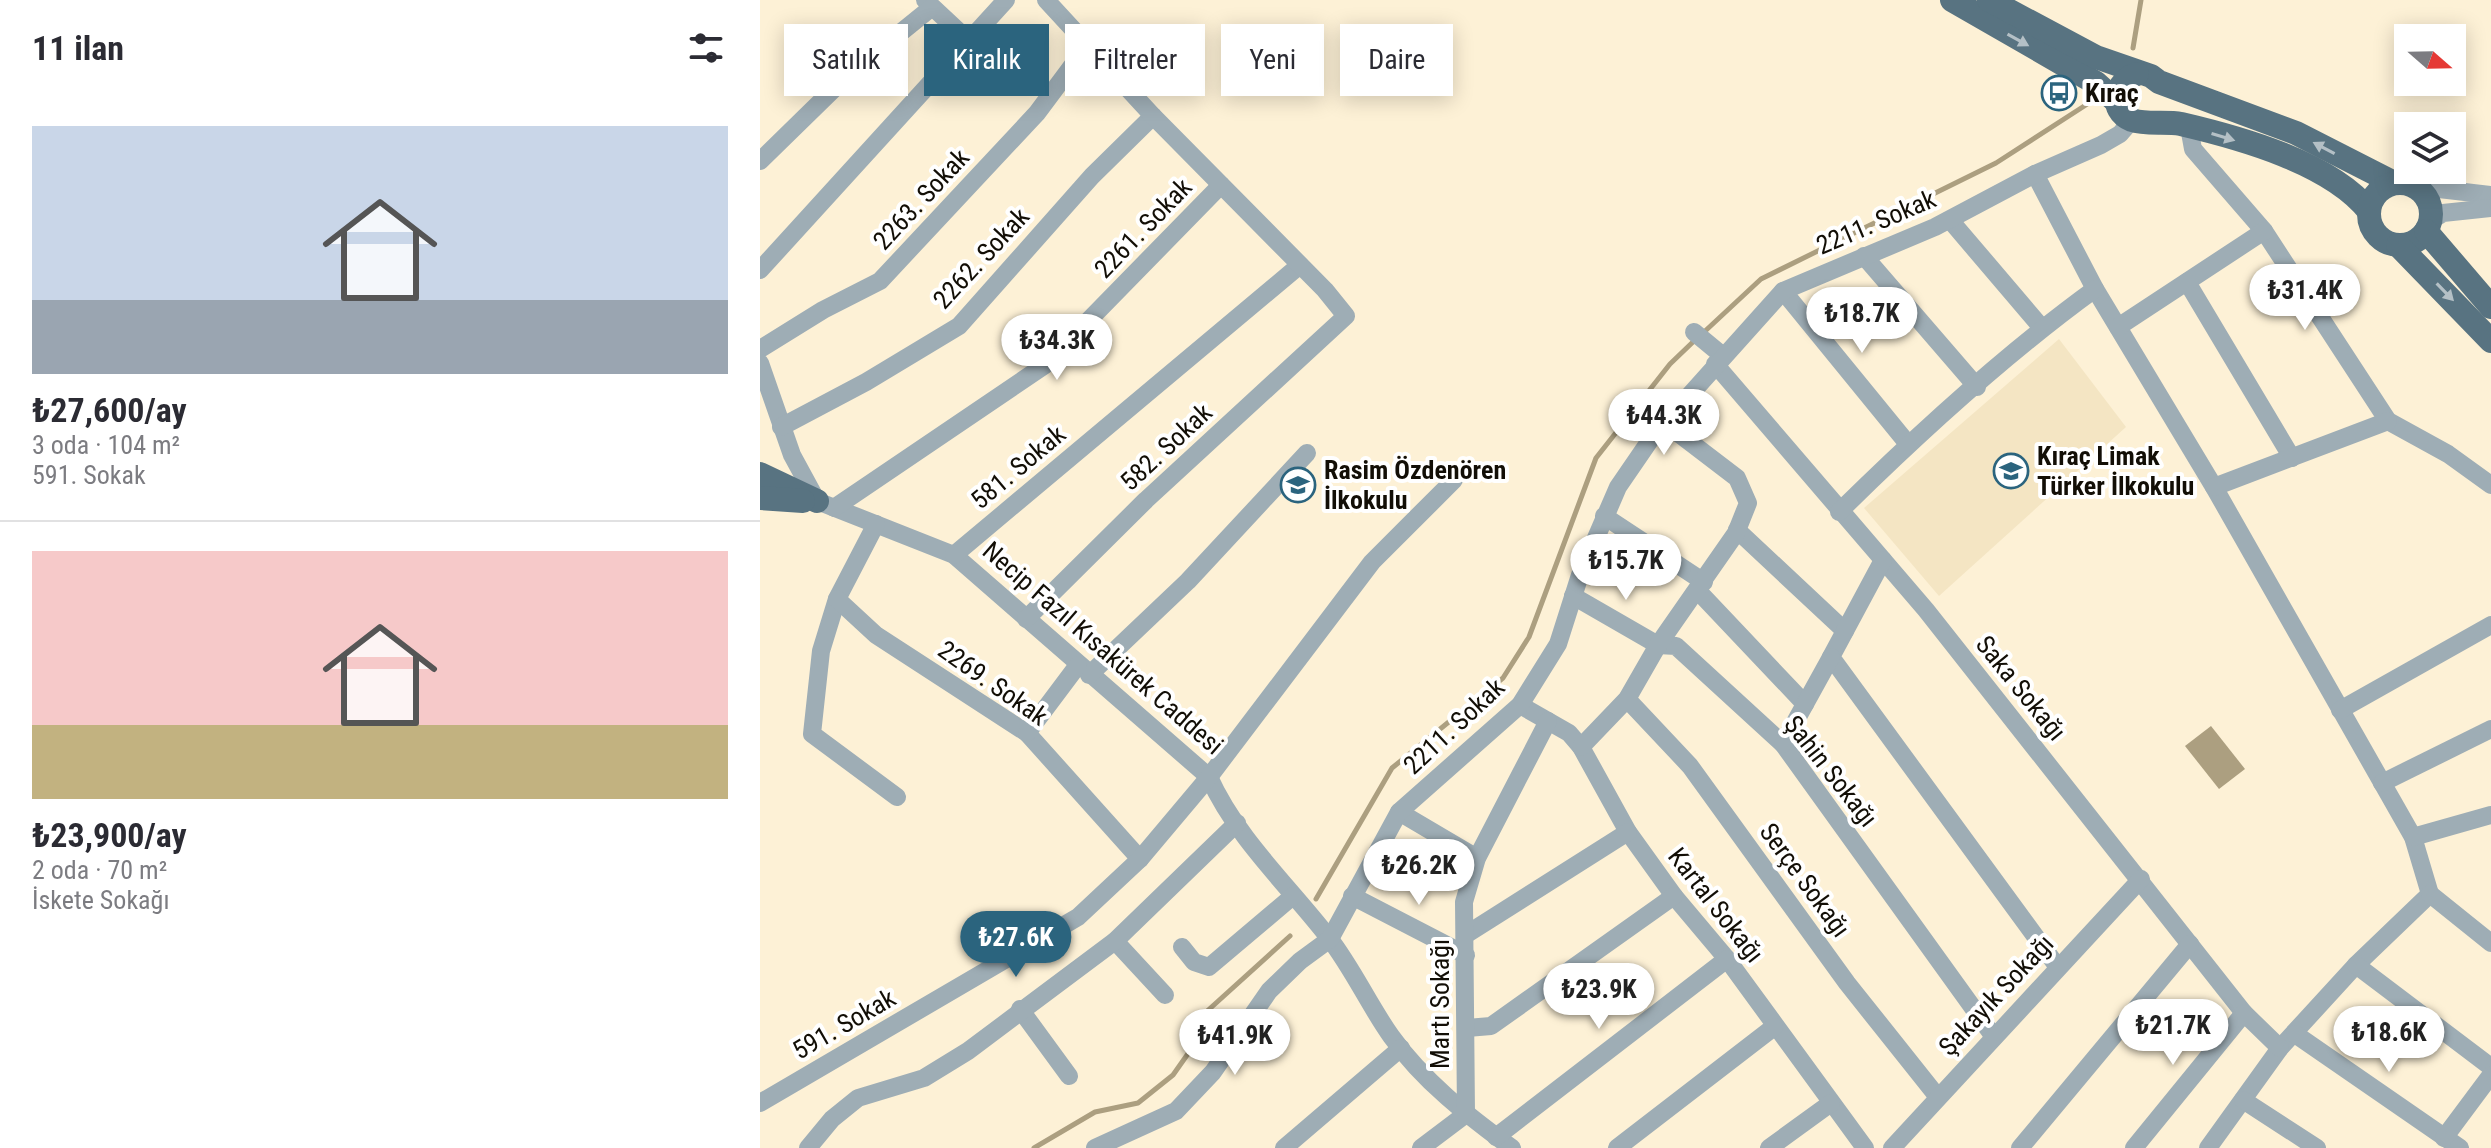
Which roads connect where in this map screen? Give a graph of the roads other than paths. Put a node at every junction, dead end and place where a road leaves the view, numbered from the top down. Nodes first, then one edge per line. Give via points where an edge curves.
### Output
1 (1006, 0) edge
2 (1046, 0) edge
3 (1952, 0) edge
4 (1989, 0) edge
5 (928, 4) edge
6 (950, 24) edge
7 (984, 24) edge
8 (1067, 24) edge
9 (1065, 75) edge
10 (2148, 78) junction
11 (924, 90) edge
12 (1134, 96) edge
13 (2132, 114) junction
14 (1153, 116) junction
15 (2189, 127) junction
16 (760, 161) edge
17 (2035, 174) junction
18 (2394, 180) edge
19 (2403, 184) junction
20 (1221, 185) junction
21 (2491, 195) edge
22 (2491, 208) edge
23 (2369, 211) junction
24 (1950, 220) junction
25 (2428, 226) junction
26 (2264, 231) junction
27 (2398, 245) junction
28 (1864, 256) junction
29 (1300, 265) junction
30 (760, 270) edge
31 (2187, 282) junction
32 (2095, 289) junction
33 (1783, 291) junction
34 (2491, 307) edge
35 (2118, 327) junction
36 (2042, 328) junction
37 (1694, 332) dead end
38 (2491, 341) edge
39 (760, 349) edge
40 (1716, 355) junction
41 (760, 363) edge
42 (1977, 387) junction
43 (2388, 421) junction
44 (1665, 423) junction
45 (781, 427) junction
46 (1908, 444) junction
47 (1307, 453) dead end
48 (2292, 458) junction
49 (760, 474) edge
50 (1454, 480) dead end
51 (2491, 485) edge
52 (2214, 487) junction
53 (760, 498) edge
54 (826, 505) junction
55 (1839, 512) junction
56 (1604, 516) junction
57 (876, 524) junction
58 (1737, 530) junction
59 (954, 555) junction
60 (1883, 560) junction
61 (1701, 587) junction
62 (1573, 596) junction
63 (837, 599) junction
64 (1026, 619) junction
65 (2491, 625) edge
66 (1845, 631) junction
67 (1658, 645) junction
68 (1831, 657) junction
69 (1084, 670) junction
70 (1627, 699) junction
71 (1805, 704) junction
72 (1520, 705) junction
73 (2340, 710) junction
74 (1548, 721) junction
75 (2491, 729) edge
76 (1027, 733) junction
77 (1783, 744) junction
78 (1581, 747) junction
79 (1209, 777) junction
80 (2382, 783) junction
81 (897, 797) dead end
82 (1399, 812) junction
83 (2489, 817) edge
84 (1237, 823) junction
85 (1628, 832) junction
86 (2413, 837) junction
87 (1477, 858) junction
88 (1140, 859) junction
89 (2141, 879) junction
90 (2430, 894) junction
91 (1293, 896) junction
92 (1352, 896) junction
93 (1674, 896) junction
94 (1467, 934) junction
95 (1330, 939) junction
96 (1115, 941) junction
97 (2491, 943) edge
98 (2190, 944) junction
99 (1182, 947) dead end
100 (1466, 955) junction
101 (1727, 959) junction
102 (2356, 965) junction
103 (2057, 966) junction
104 (1165, 995) dead end
105 (1020, 1009) junction
106 (2244, 1013) junction
107 (1774, 1027) junction
108 (1467, 1028) junction
109 (2295, 1034) junction
110 (1994, 1037) junction
111 (1401, 1048) junction
112 (2280, 1048) junction
113 (2491, 1067) edge
114 (2491, 1075) edge
115 (1069, 1076) dead end
116 (1937, 1096) junction
117 (2243, 1100) junction
118 (760, 1103) edge
119 (1831, 1103) junction
120 (1466, 1114) junction
121 (1504, 1142) edge
122 (2452, 1143) edge
123 (1116, 1144) edge
124 (1293, 1145) edge
125 (808, 1148) edge
126 (1095, 1148) edge
127 (1421, 1148) edge
128 (1617, 1148) edge
129 (1769, 1148) edge
130 (1865, 1148) edge
131 (1892, 1148) edge
132 (2020, 1148) edge
133 (2134, 1148) edge
134 (2208, 1148) edge
135 (2317, 1148) edge

1 - 7 street
2 - 8 street
3 -> 13 main road via 2096,83
4 - 10 main road via 2096,57
5 - 6 street
5 - 16 street
9 - 39 street, 2263. Sokak via 1037,113 880,281
10 - 13 main road via 2119,86
10 - 13 main road via 2163,105
18 -> 10 main road via 2296,133
11 - 30 street
12 - 14 street
13 - 15 main road
13 - 17 street, 2211. Sokak via 2120,134
14 - 20 street
14 - 45 street, 2262. Sokak via 1092,176 959,326
15 -> 23 main road via 2307,163 2353,191
15 - 26 street via 2193,149
17 - 24 street, 2211. Sokak
17 - 32 street
19 - 21 street
19 - 23 main road via 2377,193
19 - 25 main road via 2428,200
20 - 29 street
20 - 54 street, 2261. Sokak via 1045,365
22 - 25 street via 2443,213
23 - 27 main road via 2380,237
24 - 28 street, 2211. Sokak
24 - 36 street
25 - 27 main road via 2418,239
25 - 34 main road
26 - 31 street
26 - 43 street
27 -> 38 main road
28 - 33 street, 2211. Sokak
28 - 42 street
29 - 59 street, 581. Sokak
29 - 64 street, 582. Sokak via 1346,316
31 - 35 street
31 - 48 street
32 - 35 street
32 - 36 street
33 - 40 street, 2211. Sokak
33 - 46 street
35 - 52 street
36 - 42 street
37 - 40 street, Saka Sokağı
40 - 44 street, 2211. Sokak
40 - 55 street, Saka Sokağı
41 - 45 street
42 - 46 street
43 - 48 street
43 - 51 street
44 - 56 street, 2211. Sokak via 1618,487
44 - 58 street via 1737,478 1748,503
45 - 54 street
46 - 55 street
47 - 69 street via 1188,581
48 - 52 street
49 - 54 main road, Necip Fazıl Kısakürek Caddesi
50 - 79 street, 591. Sokak via 1372,562
52 - 73 street
53 - 54 main road, Necip Fazıl Kısakürek Caddesi
54 - 57 street, Necip Fazıl Kısakürek Caddesi
55 - 60 street, Saka Sokağı
56 - 61 street
56 - 62 street, 2211. Sokak
57 - 59 street, Necip Fazıl Kısakürek Caddesi
57 - 63 street
58 - 61 street
58 - 66 street
59 - 64 street, Necip Fazıl Kısakürek Caddesi
60 - 66 street
60 - 89 street, Saka Sokağı
61 - 67 street
61 - 71 street
62 - 67 street, Şahin Sokağı
62 - 72 street, 2211. Sokak via 1558,644
63 - 76 street, 2269. Sokak via 876,635
63 - 81 street via 821,651 812,734
64 - 69 street, Necip Fazıl Kısakürek Caddesi
65 - 73 street
66 - 68 street
67 - 70 street
67 - 77 street, Şahin Sokağı via 1676,646
68 - 71 street
68 - 103 street
69 - 76 street
69 - 79 street, Necip Fazıl Kısakürek Caddesi
70 - 78 street
70 - 116 street, Serçe Sokağı via 1690,766 1847,983
71 - 77 street
72 - 74 street, Kartal Sokağı
72 - 82 street, 2211. Sokak
73 - 80 street
74 - 78 street, Kartal Sokağı
74 - 87 street, Martı Sokağı
75 - 80 street
76 - 88 street, 2269. Sokak
77 - 110 street, Şahin Sokağı
78 - 85 street, Kartal Sokağı
79 - 84 street, Necip Fazıl Kısakürek Caddesi
79 - 88 street, 591. Sokak
80 - 86 street
82 - 87 street
82 - 92 street, 2211. Sokak
83 - 86 street
84 - 91 street, Necip Fazıl Kısakürek Caddesi
84 - 96 street
85 - 93 street, Kartal Sokağı
85 - 94 street
86 - 90 street
87 - 94 street, Martı Sokağı via 1464,902
88 - 118 street, 591. Sokak via 1078,917
89 - 98 street, Saka Sokağı
89 - 103 street, Şakayık Sokağı
90 - 97 street
90 - 102 street
91 - 95 street, Necip Fazıl Kısakürek Caddesi
91 - 99 street via 1209,967 1194,962
92 - 95 street, 2211. Sokak
92 - 100 street
93 - 101 street, Kartal Sokağı
93 - 108 street via 1491,1026
94 - 100 street, Martı Sokağı
95 - 111 street, Necip Fazıl Kısakürek Caddesi
95 - 123 street, 2211. Sokak via 1269,991 1213,1072 1176,1111
96 - 104 street
96 - 105 street
98 - 106 street, Saka Sokağı
98 - 132 street
100 - 108 street, Martı Sokağı
101 - 107 street, Kartal Sokağı
101 - 121 street
102 - 109 street
102 - 113 street
103 - 110 street, Şakayık Sokağı
105 - 115 street
105 - 125 street via 924,1078 858,1098
106 - 112 street, Saka Sokağı
106 - 133 street
107 - 119 street, Kartal Sokağı
107 - 128 street
108 - 120 street, Martı Sokağı
109 - 112 street
109 - 122 street
110 - 116 street, Şakayık Sokağı
111 - 120 street, Necip Fazıl Kısakürek Caddesi
111 - 124 street
112 - 117 street
114 - 122 street
116 - 131 street, Şakayık Sokağı
117 - 134 street
117 - 135 street
119 - 129 street
119 - 130 street, Kartal Sokağı
120 - 121 street, Necip Fazıl Kısakürek Caddesi
120 - 127 street
123 - 126 street, 2211. Sokak

